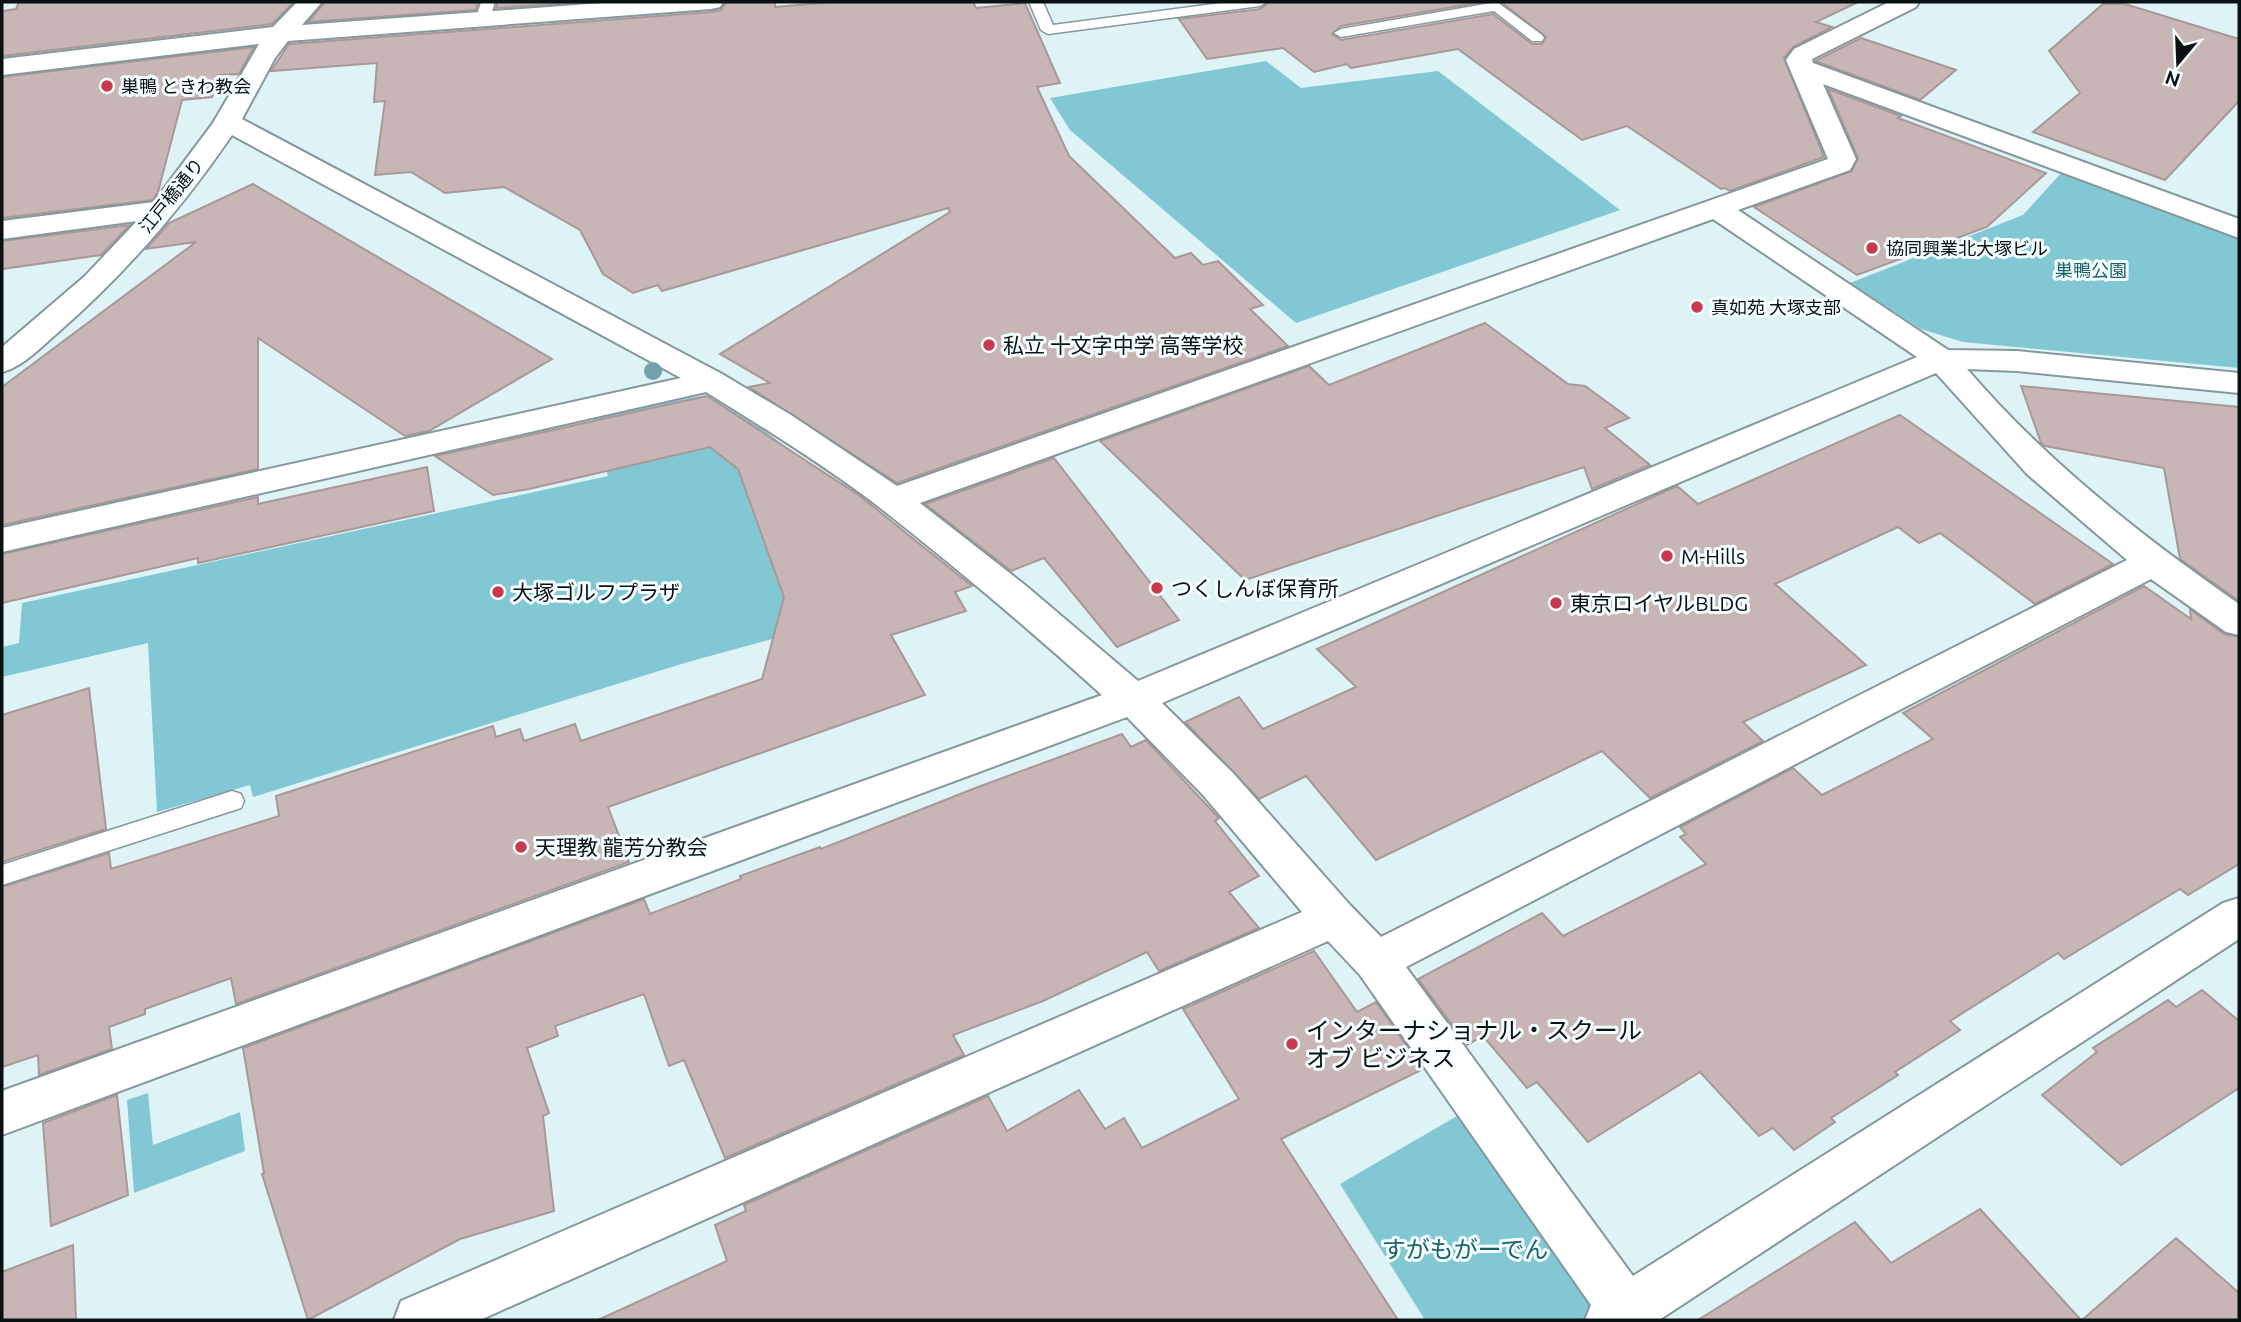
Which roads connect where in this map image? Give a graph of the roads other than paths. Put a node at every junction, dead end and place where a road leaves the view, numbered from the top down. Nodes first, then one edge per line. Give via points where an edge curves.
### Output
1 (310, 2) edge
2 (711, 2) edge
3 (1036, 2) edge
4 (1259, 2) edge
5 (1517, 2) edge
6 (1907, 2) edge
7 (640, 4) edge
8 (1494, 4) edge
9 (1162, 8) edge
10 (485, 10) edge
11 (1341, 33) dead end
12 (281, 34) junction
13 (1537, 38) dead end
14 (2, 67) edge
15 (1802, 68) junction
16 (228, 122) junction
17 (162, 209) junction
18 (1717, 209) junction
19 (2239, 229) edge
20 (2, 230) edge
21 (1941, 359) junction
22 (2, 362) edge
23 (711, 381) junction
24 (2239, 383) edge
25 (893, 500) junction
26 (2, 540) edge
27 (2152, 562) junction
28 (2239, 622) edge
29 (1133, 699) junction
30 (232, 801) dead end
31 (2, 874) edge
32 (2239, 916) edge
33 (1334, 918) junction
34 (1376, 961) junction
35 (2, 1113) edge
36 (1624, 1317) edge
37 (420, 1320) edge

1 - 12 street, 江戸橋通り
2 - 7 street
3 - 9 lane via 1048,30
4 - 9 lane
5 - 8 lane
6 - 15 street via 1803,54 1799,60
7 - 10 street
8 - 11 lane
8 - 13 lane
10 - 12 street
12 - 14 street
12 - 16 street, 江戸橋通り via 263,57
15 - 18 street via 1842,159 1840,164
15 - 19 street
16 - 17 street, 江戸橋通り
16 - 23 street
17 - 20 street
17 - 22 street, 江戸橋通り via 114,265 48,328
18 - 21 street
18 - 25 street
21 - 24 street via 2017,361
21 - 27 street via 2039,466
21 - 29 street
23 - 25 street
23 - 26 street
25 - 29 street via 1013,594
27 - 28 street
27 - 34 street
29 - 33 street via 1218,784
29 - 35 street
30 - 31 lane
32 - 36 street
33 - 34 street
33 - 37 street
34 - 36 street

